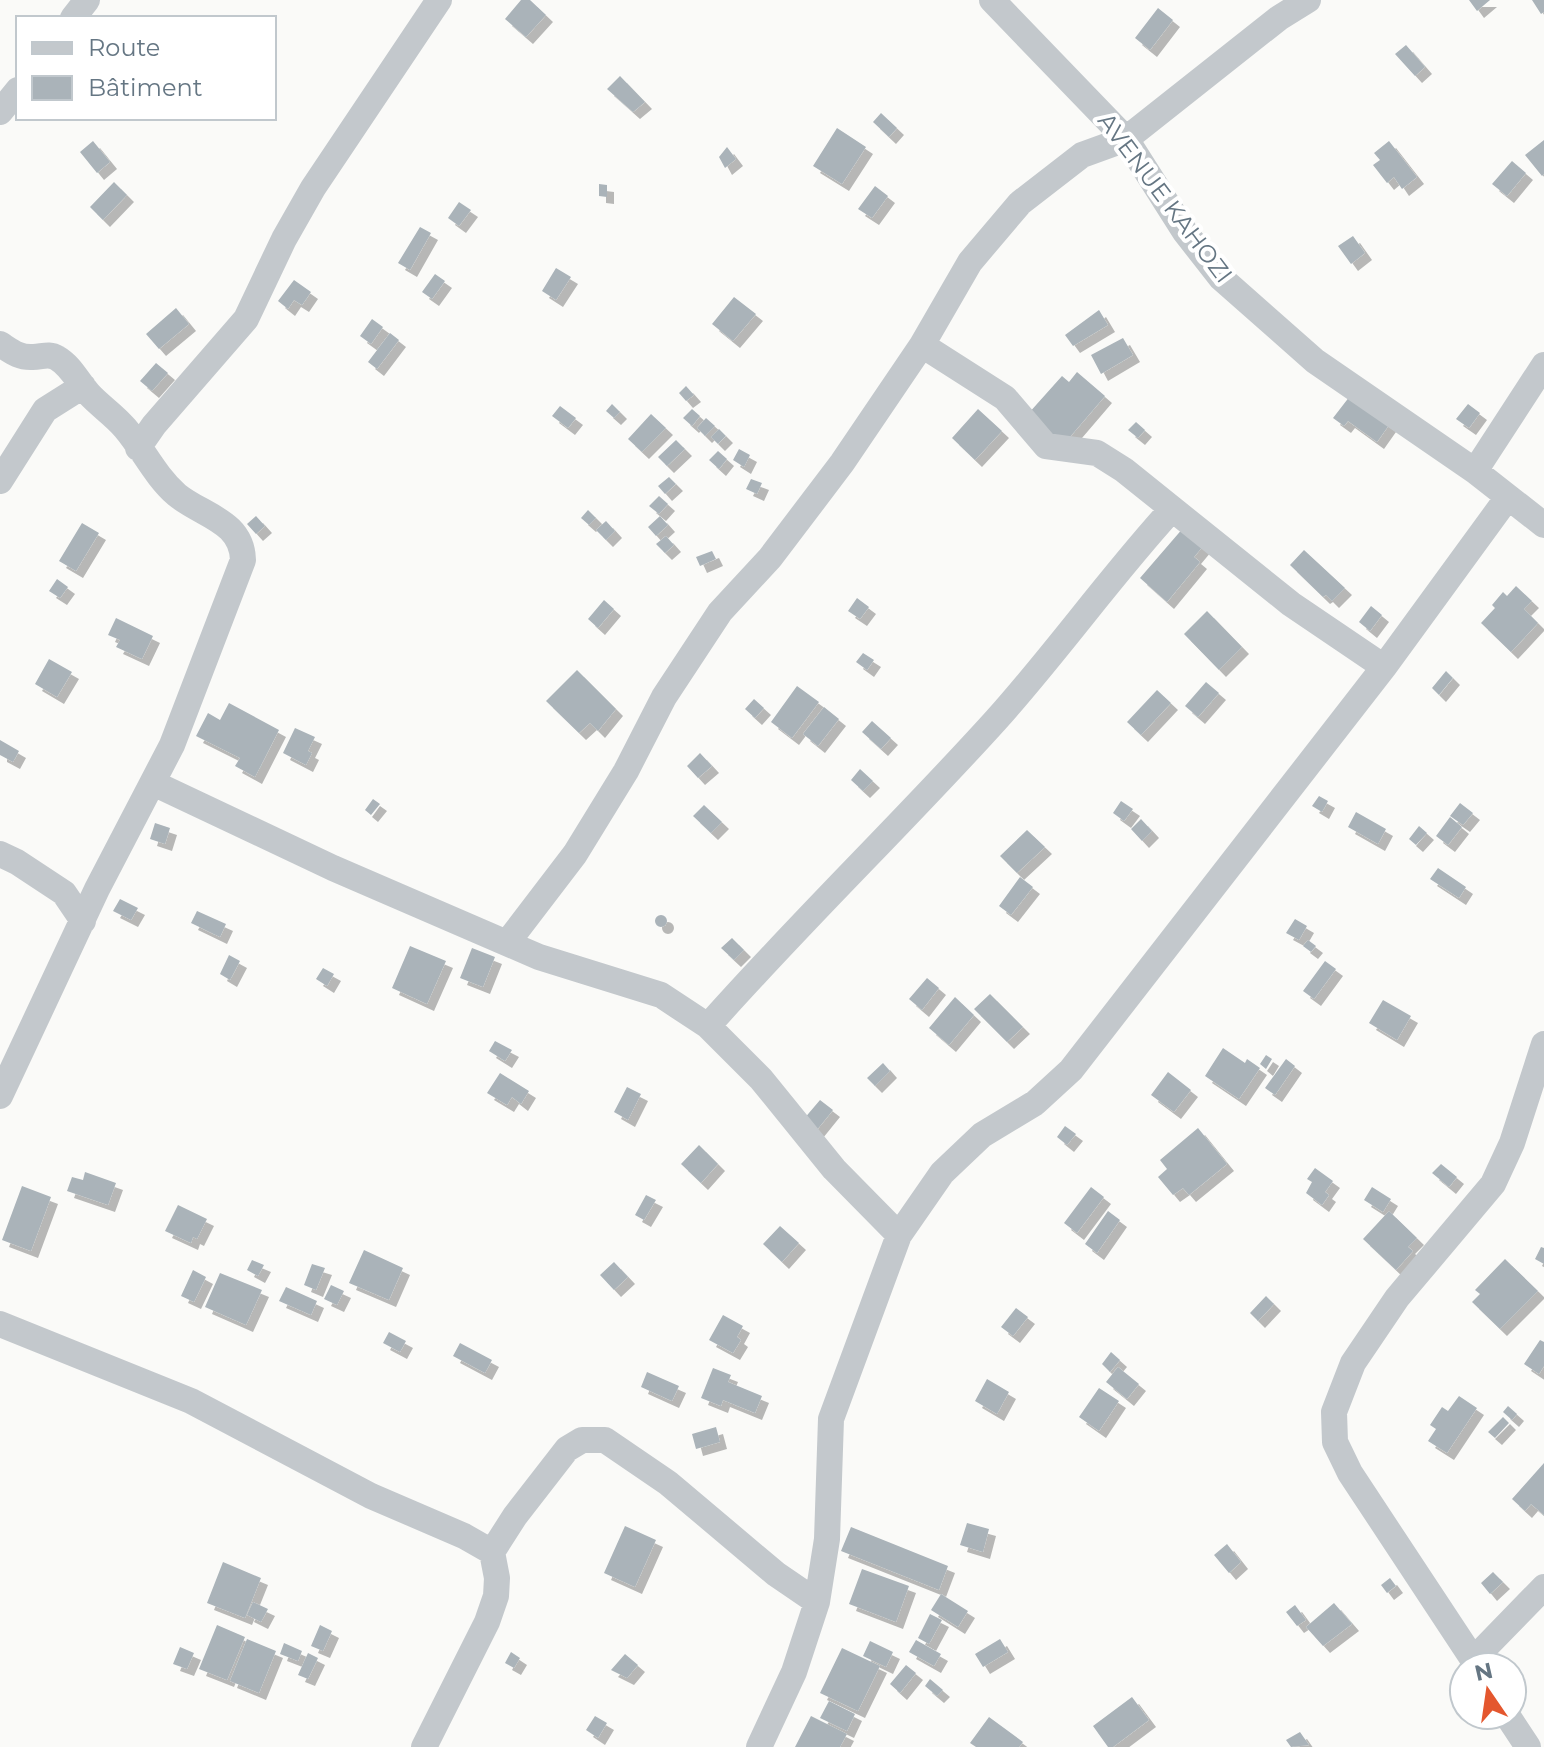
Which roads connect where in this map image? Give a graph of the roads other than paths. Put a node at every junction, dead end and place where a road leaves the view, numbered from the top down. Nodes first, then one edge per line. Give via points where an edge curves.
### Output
1 (87, 0) edge
2 (439, 0) edge
3 (992, 0) edge
4 (1308, 0) edge
5 (75, 16) edge
6 (16, 92) edge
7 (0, 112) edge
8 (1126, 139) junction
9 (0, 344) edge
10 (922, 345) junction
11 (1544, 365) edge
12 (83, 386) junction
13 (138, 448) junction
14 (1475, 471) junction
15 (0, 481) edge
16 (1508, 497) junction
17 (1172, 509) junction
18 (1544, 525) edge
19 (1384, 667) junction
20 (153, 783) junction
21 (0, 854) edge
22 (83, 921) junction
23 (507, 943) junction
24 (708, 1026) junction
25 (1544, 1044) edge
26 (0, 1096) edge
27 (899, 1235) junction
28 (0, 1324) edge
29 (492, 1552) junction
30 (1544, 1587) edge
31 (817, 1602) junction
32 (1468, 1651) edge
33 (1486, 1651) edge
34 (424, 1747) edge
35 (759, 1747) edge

1 - 5 street
2 - 13 street via 313,188 246,319
3 - 8 street, AVENUE KAHOZI
4 - 8 street
6 - 7 street
8 - 10 street via 1082,155 1020,203 970,262
8 - 14 street, AVENUE KAHOZI via 1221,278 1315,361
9 - 12 street via 17,355 58,358
10 - 17 street via 1005,398 1046,446 1097,453
10 - 23 street via 842,463 770,558 720,612 664,697 575,854
11 - 14 street
12 - 13 street
12 - 15 street via 45,410
13 - 20 street via 178,496 235,534 243,560
14 - 16 street, AVENUE KAHOZI
16 - 18 street, AVENUE KAHOZI
16 - 19 street
17 - 19 street via 1291,604
17 - 24 street via 1003,711
19 - 27 street via 1071,1070 1035,1103 982,1135 942,1173
20 - 22 street
20 - 23 street
21 - 22 street via 64,893
22 - 26 street
23 - 24 street via 661,995
24 - 27 street
25 - 32 street via 1493,1184 1397,1298 1353,1363 1334,1412 1335,1442 1350,1473
27 - 31 street via 831,1419 827,1539
28 - 29 street via 191,1401 371,1496
29 - 31 street via 567,1449 582,1440 605,1440 668,1483
29 - 34 street via 496,1596
30 - 33 street
31 - 35 street via 794,1672

